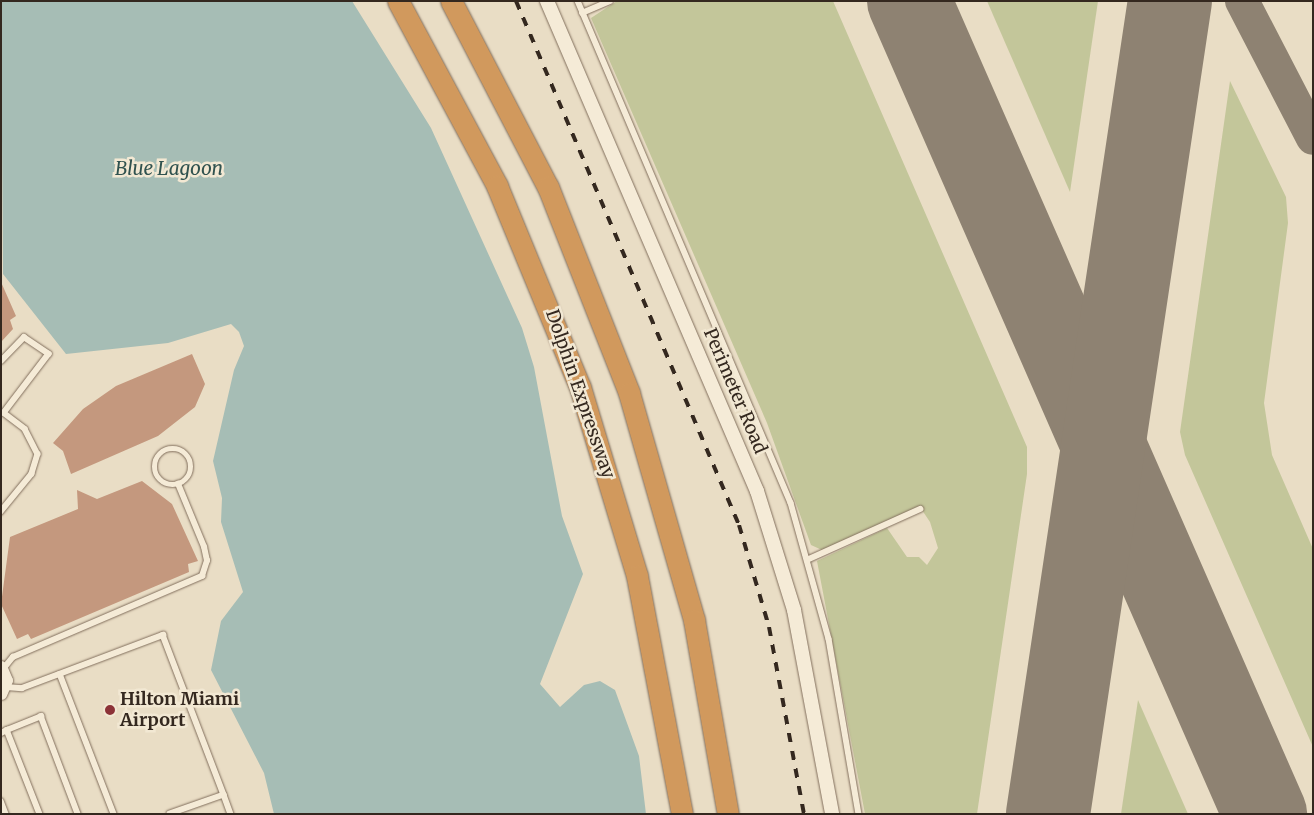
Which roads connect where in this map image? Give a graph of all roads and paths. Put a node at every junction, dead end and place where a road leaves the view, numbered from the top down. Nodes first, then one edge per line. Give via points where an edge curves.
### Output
1 (398, 1) edge
2 (451, 1) edge
3 (547, 1) edge
4 (578, 1) edge
5 (610, 1) edge
6 (582, 13) junction
7 (1, 361) edge
8 (3, 415) edge
9 (178, 484) junction
10 (920, 509) dead end
11 (1, 512) edge
12 (809, 559) junction
13 (2, 667) edge
14 (60, 674) junction
15 (4, 690) edge
16 (4, 731) edge
17 (224, 795) junction
18 (1, 801) edge
19 (6, 814) edge
20 (40, 814) edge
21 (78, 814) edge
22 (114, 814) edge
23 (170, 814) edge
24 (231, 814) edge
25 (682, 814) edge
26 (728, 814) edge
27 (832, 814) edge
28 (859, 814) edge

1 - 25 highway, Dolphin Expressway via 497,186 580,387 639,585
2 - 26 highway via 548,187 632,401 694,620
3 - 27 street, Perimeter Road via 763,509 798,625
4 - 6 lane
5 - 6 lane
6 - 12 lane via 777,466
7 - 8 lane via 24,337 49,354
8 - 11 lane via 25,429 38,454 32,474
9 - 9 lane via 188,477 190,465 181,451 169,449 156,460 155,471 162,481
9 - 13 lane via 204,547 207,562 202,576 13,658
10 - 12 lane
12 - 28 lane via 832,653
13 - 15 street
14 - 15 lane via 22,688
14 - 17 lane via 163,635
14 - 22 lane
16 - 20 lane
16 - 21 lane via 41,716
17 - 23 lane
17 - 24 lane
18 - 19 lane

